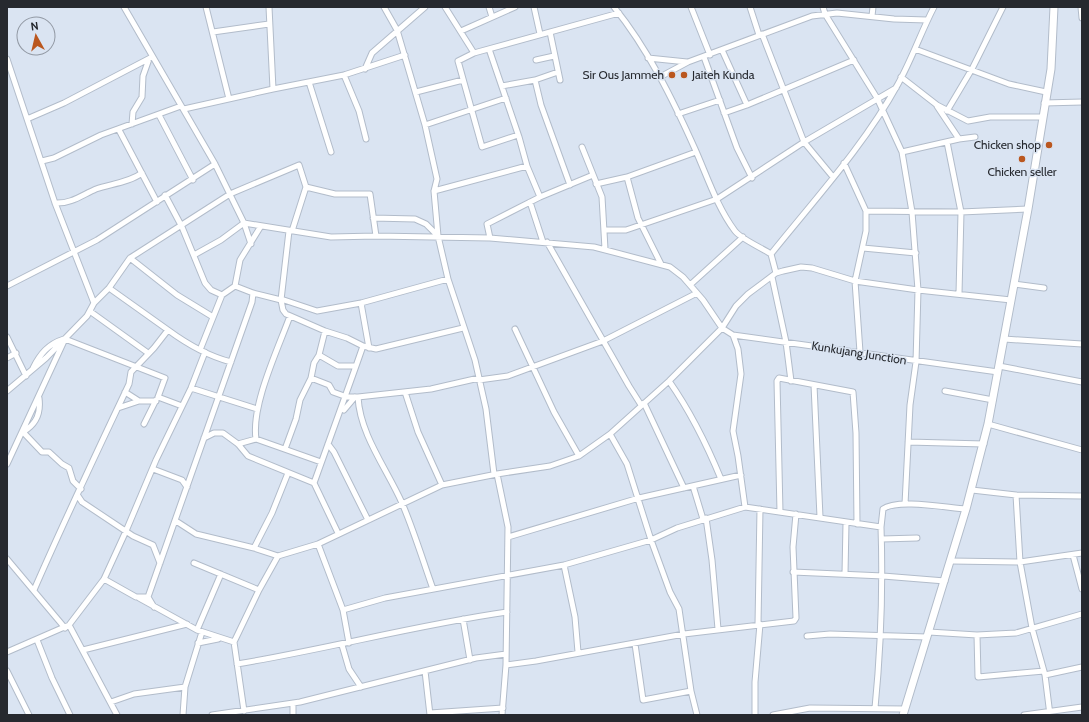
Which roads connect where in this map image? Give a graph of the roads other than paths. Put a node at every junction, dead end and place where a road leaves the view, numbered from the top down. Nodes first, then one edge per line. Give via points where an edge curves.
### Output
1 (124, 7) edge
2 (206, 7) edge
3 (269, 7) edge
4 (384, 7) edge
5 (425, 7) edge
6 (445, 7) edge
7 (489, 7) edge
8 (515, 7) edge
9 (534, 7) edge
10 (614, 7) edge
11 (691, 7) edge
12 (750, 7) edge
13 (823, 7) edge
14 (872, 7) edge
15 (934, 7) edge
16 (1003, 7) edge
17 (1054, 7) edge
18 (1081, 7) edge
19 (619, 13) junction
20 (825, 14) junction
21 (872, 16) junction
22 (492, 17) junction
23 (1082, 18) edge
24 (927, 20) junction
25 (269, 24) junction
26 (397, 30) junction
27 (213, 32) junction
28 (461, 32) junction
29 (550, 32) junction
30 (540, 34) junction
31 (760, 34) junction
32 (915, 48) junction
33 (489, 49) junction
34 (722, 50) junction
35 (474, 53) junction
36 (405, 55) junction
37 (554, 56) junction
38 (707, 56) junction
39 (151, 58) junction
40 (648, 58) junction
41 (7, 60) edge
42 (536, 60) dead end
43 (854, 60) junction
44 (688, 62) junction
45 (365, 69) junction
46 (972, 69) junction
47 (558, 72) junction
48 (344, 75) junction
49 (660, 77) junction
50 (901, 77) junction
51 (463, 80) junction
52 (535, 80) junction
53 (560, 80) dead end
54 (309, 82) junction
55 (502, 86) junction
56 (896, 88) junction
57 (273, 89) junction
58 (784, 90) junction
59 (416, 92) junction
60 (1046, 92) junction
61 (506, 98) junction
62 (877, 98) junction
63 (229, 99) junction
64 (720, 100) junction
65 (1082, 102) edge
66 (1044, 103) junction
67 (747, 105) junction
68 (936, 106) junction
69 (183, 107) junction
70 (471, 110) junction
71 (882, 111) junction
72 (946, 111) junction
73 (724, 113) junction
74 (678, 114) junction
75 (159, 115) junction
76 (1042, 117) junction
77 (27, 119) junction
78 (132, 124) junction
79 (425, 125) junction
80 (119, 130) junction
81 (518, 135) junction
82 (975, 137) dead end
83 (366, 139) dead end
84 (959, 139) junction
85 (804, 142) junction
86 (947, 142) junction
87 (582, 147) dead end
88 (331, 152) dead end
89 (696, 152) junction
90 (902, 152) junction
91 (42, 160) junction
92 (844, 163) junction
93 (215, 164) junction
94 (527, 166) junction
95 (142, 173) junction
96 (593, 175) junction
97 (627, 177) junction
98 (833, 177) junction
99 (752, 178) junction
100 (437, 179) junction
101 (192, 180) junction
102 (596, 184) junction
103 (570, 185) junction
104 (306, 188) junction
105 (444, 189) junction
106 (434, 191) junction
107 (230, 194) junction
108 (165, 195) junction
109 (540, 198) junction
110 (717, 199) junction
111 (157, 202) junction
112 (530, 202) junction
113 (55, 203) junction
114 (1028, 209) junction
115 (866, 211) junction
116 (912, 212) junction
117 (961, 212) junction
118 (373, 218) junction
119 (244, 223) junction
120 (641, 224) junction
121 (182, 226) junction
122 (261, 226) junction
123 (605, 230) junction
124 (291, 231) junction
125 (376, 236) junction
126 (438, 236) junction
127 (743, 237) junction
128 (490, 238) junction
129 (545, 242) junction
130 (251, 244) junction
131 (863, 248) junction
132 (605, 249) junction
133 (73, 252) junction
134 (916, 253) junction
135 (771, 254) junction
136 (194, 255) junction
137 (130, 258) junction
138 (661, 264) junction
139 (774, 275) junction
140 (448, 279) junction
141 (855, 281) junction
142 (1014, 284) junction
143 (690, 285) junction
144 (7, 286) edge
145 (235, 286) junction
146 (109, 288) junction
147 (1044, 288) dead end
148 (918, 290) junction
149 (253, 293) junction
150 (697, 293) junction
151 (959, 294) junction
152 (222, 296) junction
153 (281, 299) junction
154 (1011, 300) junction
155 (94, 303) junction
156 (361, 303) junction
157 (91, 312) junction
158 (290, 316) junction
159 (213, 318) junction
160 (464, 328) junction
161 (515, 328) dead end
162 (722, 328) junction
163 (168, 330) junction
164 (325, 331) junction
165 (734, 334) junction
166 (7, 337) edge
167 (65, 339) junction
168 (1004, 339) junction
169 (603, 341) junction
170 (786, 342) junction
171 (1082, 344) edge
172 (363, 346) junction
173 (369, 348) junction
174 (203, 351) junction
175 (860, 352) junction
176 (16, 353) junction
177 (148, 353) junction
178 (319, 355) junction
179 (7, 358) edge
180 (46, 358) junction
181 (231, 362) junction
182 (916, 362) junction
183 (53, 366) junction
184 (136, 366) junction
185 (356, 366) junction
186 (533, 366) junction
187 (999, 369) junction
188 (32, 370) junction
189 (26, 376) junction
190 (311, 378) junction
191 (479, 379) junction
192 (791, 380) junction
193 (669, 381) junction
194 (1082, 382) edge
195 (814, 385) junction
196 (191, 388) junction
197 (7, 391) edge
198 (945, 391) dead end
199 (125, 392) junction
200 (405, 392) junction
201 (346, 396) junction
202 (218, 397) junction
203 (356, 397) junction
204 (157, 399) junction
205 (993, 400) junction
206 (139, 401) junction
207 (643, 404) junction
208 (182, 406) junction
209 (118, 408) junction
210 (257, 409) junction
211 (338, 419) junction
212 (144, 424) dead end
213 (988, 424) junction
214 (24, 432) junction
215 (610, 434) junction
216 (204, 438) junction
217 (256, 439) junction
218 (908, 442) junction
219 (238, 444) junction
220 (328, 444) junction
221 (984, 444) junction
222 (285, 449) junction
223 (1082, 450) edge
224 (579, 456) junction
225 (321, 462) junction
226 (7, 464) edge
227 (153, 469) junction
228 (288, 473) junction
229 (496, 474) junction
230 (741, 475) junction
231 (190, 479) junction
232 (182, 480) junction
233 (721, 480) junction
234 (314, 483) junction
235 (442, 485) junction
236 (693, 486) junction
237 (187, 487) junction
238 (684, 488) junction
239 (81, 489) junction
240 (972, 490) junction
241 (1016, 495) junction
242 (78, 496) junction
243 (1082, 496) edge
244 (639, 498) junction
245 (402, 504) junction
246 (905, 504) junction
247 (745, 507) junction
248 (760, 509) junction
249 (966, 509) junction
250 (780, 512) junction
251 (796, 514) junction
252 (820, 517) junction
253 (704, 519) junction
254 (368, 520) junction
255 (176, 521) junction
256 (846, 522) junction
257 (857, 524) junction
258 (881, 528) junction
259 (126, 531) junction
260 (338, 534) junction
261 (508, 537) junction
262 (917, 538) dead end
263 (882, 539) junction
264 (651, 540) junction
265 (318, 544) junction
266 (254, 548) junction
267 (1082, 553) edge
268 (1073, 555) junction
269 (278, 556) junction
270 (7, 559) edge
271 (951, 561) junction
272 (1020, 562) junction
273 (160, 563) junction
274 (194, 563) dead end
275 (564, 565) junction
276 (793, 572) junction
277 (221, 574) junction
278 (845, 574) junction
279 (507, 575) junction
280 (883, 576) junction
281 (104, 579) junction
282 (945, 581) junction
283 (433, 589) junction
284 (1082, 589) edge
285 (34, 590) junction
286 (259, 590) junction
287 (136, 597) junction
288 (148, 597) junction
289 (154, 607) junction
290 (343, 610) junction
291 (507, 612) junction
292 (1082, 614) edge
293 (462, 619) junction
294 (187, 624) junction
295 (759, 624) junction
296 (67, 627) junction
297 (1032, 628) junction
298 (718, 629) junction
299 (200, 631) junction
300 (684, 634) junction
301 (928, 634) junction
302 (807, 636) dead end
303 (882, 636) junction
304 (977, 636) junction
305 (220, 639) junction
306 (37, 640) junction
307 (234, 642) junction
308 (349, 643) junction
309 (198, 644) junction
310 (342, 644) junction
311 (635, 644) junction
312 (83, 650) junction
313 (7, 652) edge
314 (578, 652) junction
315 (506, 654) junction
316 (470, 660) junction
317 (237, 664) junction
318 (506, 665) junction
319 (1082, 667) edge
320 (7, 671) edge
321 (425, 671) junction
322 (1045, 673) junction
323 (361, 686) junction
324 (185, 687) junction
325 (691, 691) junction
326 (111, 702) junction
327 (293, 703) junction
328 (1082, 707) edge
329 (503, 708) junction
330 (875, 708) junction
331 (244, 711) junction
332 (254, 712) edge
333 (904, 712) edge
334 (430, 714) edge
335 (1050, 714) edge
336 (29, 715) edge
337 (70, 715) edge
338 (117, 715) edge
339 (183, 715) edge
340 (212, 715) edge
341 (293, 715) edge
342 (502, 715) edge
343 (697, 715) edge
344 (755, 715) edge
345 (773, 715) edge
346 (1024, 715) edge

1 - 39 street
2 - 27 street
3 - 25 street
4 - 26 street
5 - 26 street
6 - 28 street
7 - 22 street
8 - 22 street
9 - 30 street
10 - 19 street
11 - 38 street
12 - 31 street
13 - 20 street
14 - 21 street
15 - 24 street
16 - 46 street
17 - 60 street via 1052,57
18 - 23 street
19 - 29 street
19 - 40 street
20 - 21 street
20 - 31 street
20 - 43 street
21 - 24 street
22 - 28 street
24 - 32 street
25 - 27 street
25 - 57 street
26 - 36 street
26 - 45 street via 372,53
27 - 63 street
28 - 35 street
29 - 30 street
29 - 37 street
30 - 33 street
31 - 34 street
31 - 58 street
32 - 46 street
32 - 50 street
33 - 35 street
33 - 55 street
34 - 38 street
34 - 67 street
35 - 51 street via 458,61
36 - 45 street
36 - 59 street
37 - 42 street
37 - 47 street
38 - 44 street
38 - 64 street
39 - 69 street
39 - 77 street
39 - 78 street via 143,76 142,97 133,112
40 - 44 street
40 - 49 street
41 - 77 street
43 - 58 street
43 - 62 street
44 - 49 street
45 - 48 street
46 - 60 street via 1009,84
46 - 72 street
47 - 52 street
47 - 53 street
48 - 54 street
48 - 83 street via 359,111
49 - 74 street
50 - 56 street
50 - 68 street
51 - 59 street
51 - 70 street
52 - 55 street
52 - 103 street via 541,105
54 - 57 street
54 - 88 street
55 - 61 street
56 - 62 street
56 - 71 street
57 - 63 street
58 - 67 street
58 - 85 street
59 - 79 street
60 - 66 street
61 - 70 street
61 - 81 street
62 - 71 street
62 - 85 street
63 - 69 street
64 - 73 street
64 - 74 street
65 - 66 street
66 - 76 street
67 - 73 street
68 - 72 street
68 - 84 street
69 - 75 street
69 - 93 street
70 - 79 street
70 - 81 street via 482,147
71 - 90 street
71 - 92 street
72 - 76 street via 968,121 990,117
73 - 99 street
74 - 89 street
75 - 78 street
75 - 101 street
76 - 114 street
77 - 91 street
78 - 80 street
79 - 100 street
80 - 91 street via 54,158
80 - 95 street
81 - 94 street
82 - 84 street
84 - 86 street
85 - 98 street
85 - 99 street
86 - 90 street
86 - 117 street
87 - 96 street
89 - 97 street
89 - 110 street
90 - 116 street
91 - 113 street
92 - 98 street
92 - 115 street
93 - 101 street
93 - 107 street
94 - 105 street
94 - 109 street
95 - 111 street
95 - 113 street via 136,178 94,190 74,200
96 - 102 street
96 - 103 street
97 - 102 street
97 - 120 street
98 - 135 street
99 - 110 street
100 - 105 street
100 - 106 street
101 - 108 street
102 - 123 street via 602,197
103 - 109 street
104 - 107 street via 300,165
104 - 118 street via 335,194 370,194
104 - 124 street
105 - 106 street
106 - 126 street
107 - 119 street
107 - 121 street
108 - 111 street
108 - 121 street
109 - 112 street
110 - 120 street
110 - 127 street via 736,232
111 - 133 street
112 - 128 street via 487,224
112 - 129 street
113 - 133 street
114 - 117 street
114 - 142 street
115 - 116 street
115 - 131 street
116 - 117 street
116 - 134 street
117 - 151 street
118 - 125 street
118 - 126 street via 415,219 426,224
119 - 122 street
119 - 130 street
119 - 136 street
120 - 123 street via 626,230
120 - 138 street
121 - 136 street
121 - 137 street
122 - 124 street
122 - 130 street
123 - 132 street
124 - 125 street via 331,237
124 - 153 street
125 - 126 street
126 - 128 street
126 - 140 street
127 - 135 street
127 - 143 street
128 - 129 street
129 - 132 street
129 - 169 street
130 - 145 street via 240,260
131 - 134 street
131 - 141 street
132 - 138 street
133 - 144 street
133 - 155 street
134 - 148 street
135 - 139 street
136 - 152 street via 205,283
137 - 146 street
137 - 159 street via 177,295
138 - 143 street via 670,267
139 - 141 street via 801,267
139 - 162 street via 736,306
139 - 170 street
140 - 156 street
140 - 160 street
141 - 148 street
141 - 175 street
142 - 147 street
142 - 154 street
143 - 150 street
145 - 149 street
145 - 152 street
146 - 155 street
146 - 163 street
148 - 151 street
148 - 182 street
149 - 153 street
149 - 181 street
150 - 162 street
150 - 169 street
151 - 154 street
152 - 159 street
153 - 156 street via 318,311
153 - 158 street via 283,310
154 - 168 street
155 - 157 street
156 - 173 street
157 - 167 street
157 - 177 street
158 - 164 street
158 - 210 street
159 - 174 street
160 - 173 street via 376,349
160 - 191 street
161 - 186 street
162 - 165 street, Kunkujang Junction
162 - 193 street
163 - 174 street via 185,343
163 - 177 street
164 - 172 street
164 - 178 street
165 - 170 street, Kunkujang Junction
165 - 230 street via 741,374 733,431
166 - 176 street
167 - 180 street
167 - 183 street
167 - 184 street
167 - 188 street via 55,342 40,354
168 - 171 street
168 - 187 street
169 - 186 street
169 - 207 street
170 - 175 street, Kunkujang Junction
170 - 192 street
172 - 173 street
172 - 185 street
174 - 181 street
174 - 196 street
175 - 182 street, Kunkujang Junction
176 - 179 street
176 - 189 street
177 - 184 street
178 - 185 street via 338,366
178 - 190 street via 314,363
180 - 183 street
180 - 188 street
181 - 202 street
182 - 187 street, Kunkujang Junction
182 - 218 street
183 - 214 street via 39,397 39,415 35,423
184 - 199 street via 131,372
184 - 204 street via 165,378
185 - 201 street
186 - 191 street via 508,376
186 - 224 street via 554,412
187 - 194 street, Kunkujang Junction
187 - 205 street
188 - 189 street
189 - 197 street
190 - 201 street via 328,385 333,392
190 - 222 street via 300,400
191 - 200 street
191 - 229 street
192 - 195 street
192 - 250 street via 779,378 776,381
193 - 207 street
193 - 233 street via 693,419
195 - 252 street
195 - 257 street via 853,392
196 - 202 street
196 - 208 street
198 - 205 street
199 - 206 street
199 - 209 street
200 - 203 street
200 - 235 street via 418,432
201 - 203 street
201 - 211 street
202 - 210 street
202 - 216 street
203 - 211 street
203 - 245 street via 360,414 378,458
204 - 206 street
204 - 208 street
204 - 212 street
205 - 213 street
206 - 209 street
207 - 215 street
207 - 238 street
208 - 227 street
209 - 239 street
210 - 217 street via 254,427
211 - 220 street
213 - 221 street
213 - 223 street
214 - 226 street
214 - 239 street via 42,452 49,452 69,468 73,481
215 - 224 street
215 - 244 street via 627,464
216 - 219 street via 214,433 223,433
216 - 231 street
217 - 219 street
217 - 222 street
218 - 221 street
218 - 246 street
219 - 228 street via 248,456
220 - 225 street
220 - 254 street
221 - 240 street
222 - 225 street
224 - 229 street via 550,466
225 - 234 street
227 - 232 street
227 - 259 street
228 - 234 street
228 - 266 street
229 - 235 street
229 - 261 street
230 - 233 street
230 - 247 street
231 - 232 street
231 - 237 street
232 - 237 street
233 - 236 street
234 - 260 street
235 - 245 street
236 - 238 street
236 - 253 street
237 - 255 street
238 - 244 street
239 - 242 street
240 - 241 street
240 - 249 street
241 - 243 street
241 - 272 street
242 - 259 street via 82,502
242 - 285 street via 63,523
244 - 261 street
244 - 264 street
245 - 254 street
245 - 283 street
246 - 249 street
246 - 258 street via 887,506 883,509
247 - 248 street
247 - 253 street
248 - 250 street
248 - 295 street
249 - 271 street
250 - 251 street
251 - 252 street
251 - 276 street
252 - 256 street
253 - 264 street
253 - 298 street via 712,560
254 - 260 street
255 - 266 street via 196,534
255 - 273 street
256 - 257 street
256 - 278 street
257 - 258 street
258 - 263 street
259 - 273 street via 153,545
259 - 281 street
260 - 265 street
261 - 279 street
262 - 263 street
263 - 280 street
264 - 275 street
264 - 300 street via 679,609
265 - 269 street
265 - 290 street
266 - 269 street
267 - 268 street
268 - 272 street
268 - 284 street
269 - 286 street
270 - 285 street
271 - 272 street
271 - 282 street
272 - 297 street
273 - 288 street
274 - 277 street
275 - 279 street
275 - 314 street via 575,617
276 - 278 street
276 - 295 street via 796,618
277 - 286 street
277 - 299 street
278 - 280 street
279 - 283 street
279 - 291 street
280 - 282 street
280 - 303 street
281 - 287 street
281 - 296 street
282 - 301 street
283 - 290 street
285 - 296 street
286 - 307 street
287 - 288 street
287 - 289 street
288 - 289 street
289 - 294 street
290 - 308 street
291 - 293 street
291 - 315 street
292 - 297 street
293 - 308 street
293 - 316 street
294 - 299 street
294 - 312 street
295 - 298 street
295 - 344 street via 754,682
296 - 306 street
296 - 312 street
297 - 304 street via 1016,633
297 - 322 street
298 - 300 street
299 - 305 street
299 - 309 street
300 - 311 street
300 - 325 street
301 - 303 street
301 - 304 street
301 - 333 street
302 - 303 street
303 - 330 street
304 - 322 street via 978,677
305 - 307 street
305 - 309 street
306 - 313 street
306 - 337 street
307 - 317 street
308 - 310 street
309 - 324 street
310 - 317 street
310 - 323 street via 349,669
311 - 314 street
311 - 325 street via 643,700
312 - 326 street
314 - 318 street via 536,662
315 - 316 street
315 - 318 street
316 - 321 street
317 - 331 street
318 - 329 street
319 - 322 street
320 - 336 street
321 - 323 street
321 - 334 street
322 - 335 street
323 - 327 street
324 - 326 street via 134,694
324 - 339 street
325 - 343 street
326 - 338 street
327 - 332 street
327 - 341 street
328 - 335 street
329 - 334 street
329 - 342 street
330 - 333 street
330 - 345 street via 810,708
331 - 332 street
331 - 340 street
335 - 346 street

